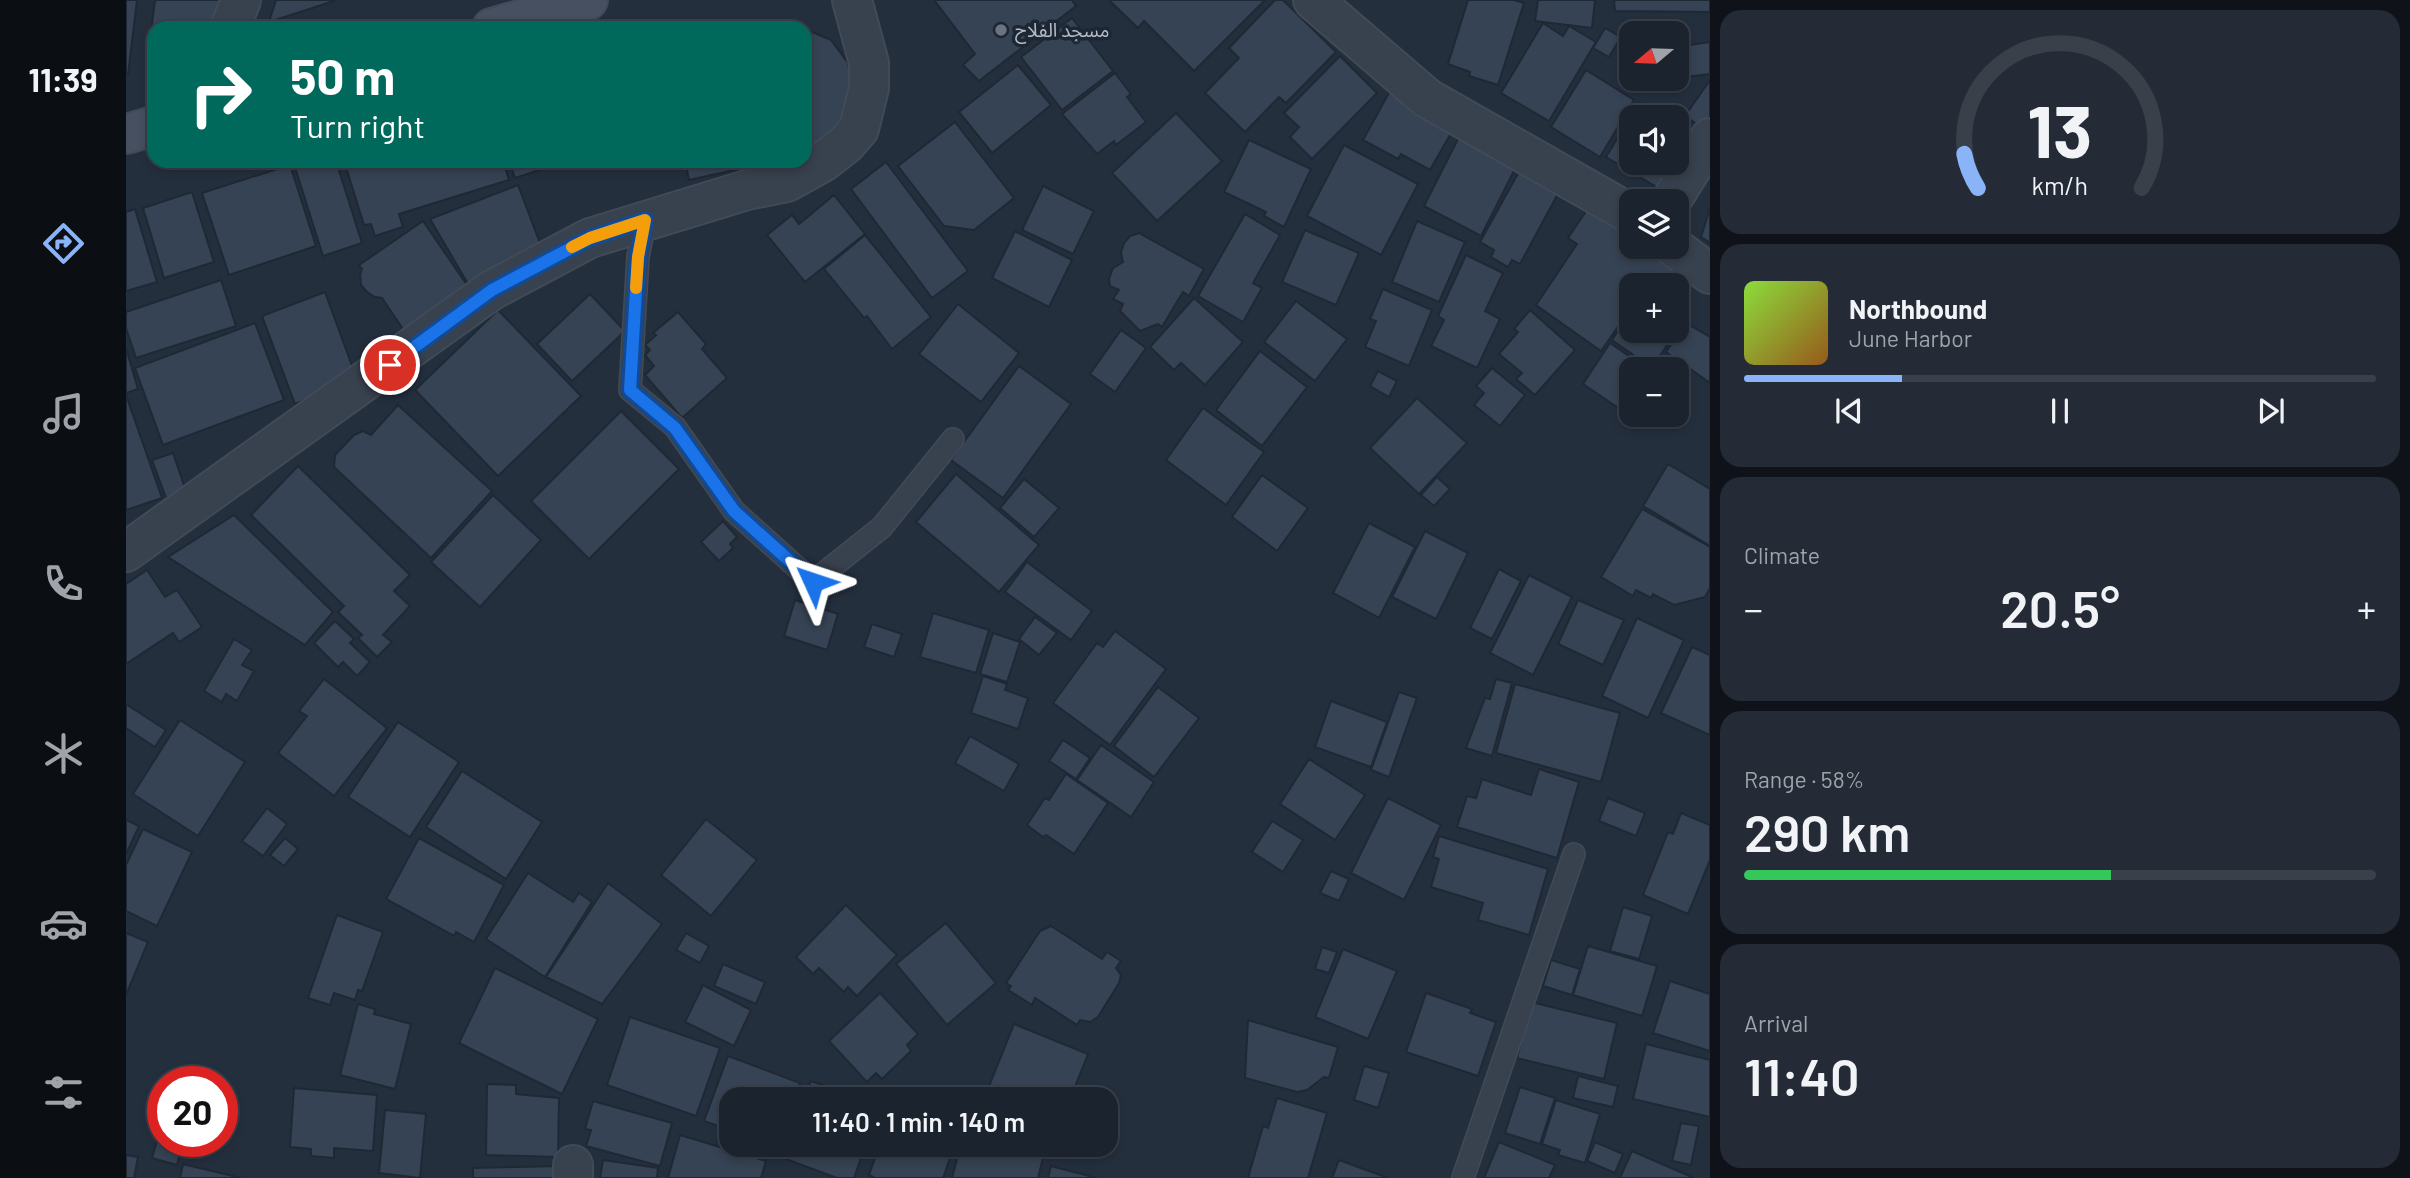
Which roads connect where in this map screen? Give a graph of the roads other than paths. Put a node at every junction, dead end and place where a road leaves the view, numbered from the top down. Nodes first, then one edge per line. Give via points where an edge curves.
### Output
1 (241, 0) edge
2 (588, 0) edge
3 (852, 0) edge
4 (1313, 0) edge
5 (233, 21) edge
6 (516, 21) edge
7 (147, 128) edge
8 (126, 134) edge
9 (1710, 138) edge
10 (1678, 189) edge
11 (1619, 207) edge
12 (645, 220) junction
13 (1689, 258) edge
14 (1710, 274) edge
15 (953, 439) dead end
16 (126, 552) edge
17 (1574, 854) dead end
18 (1463, 1178) edge

1 - 5 street
2 - 6 main road
3 - 12 street via 869,63 869,88 859,129 845,144 787,182
4 - 11 street via 1427,98
7 - 8 main road
9 - 10 street
12 - 15 lane via 638,257 630,390 675,428 734,511 813,582 881,527
12 - 16 street via 590,238 492,290
13 - 14 street
17 - 18 lane

